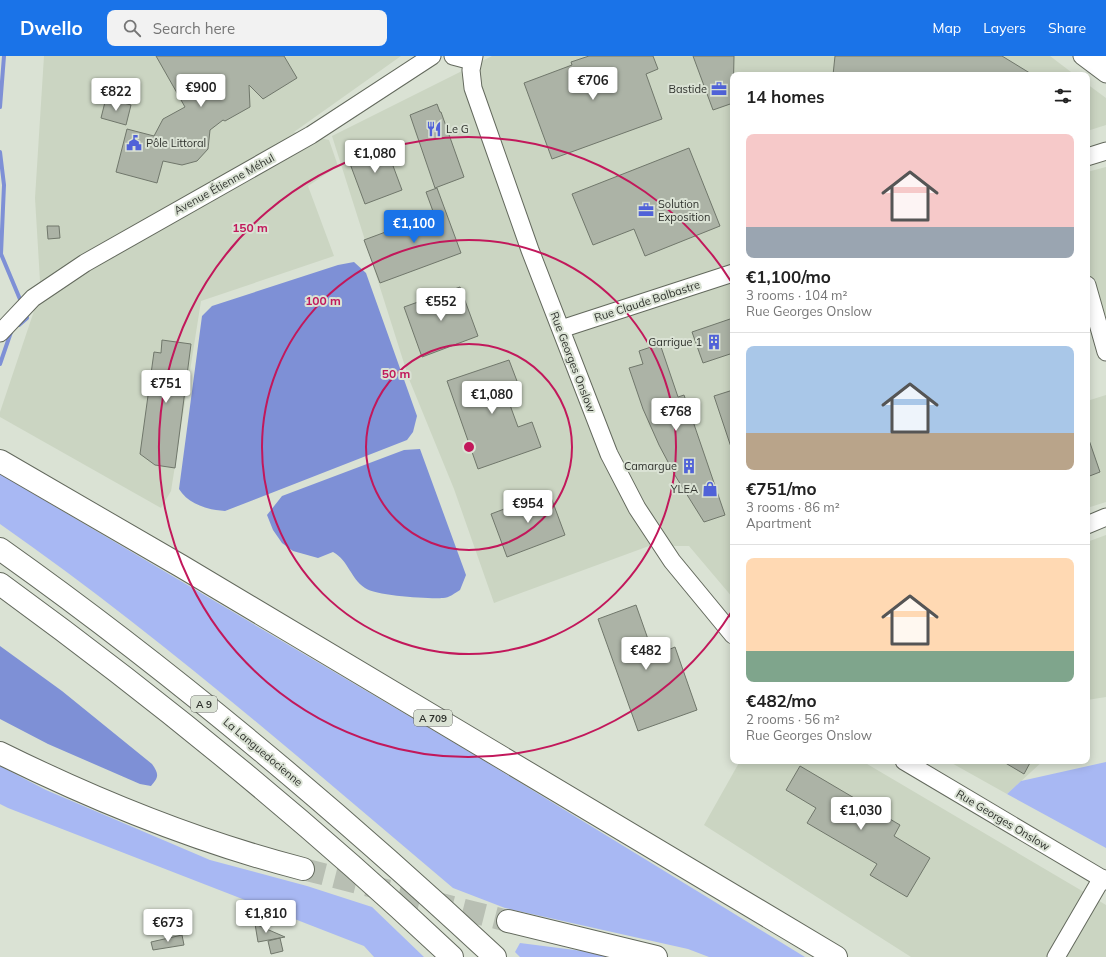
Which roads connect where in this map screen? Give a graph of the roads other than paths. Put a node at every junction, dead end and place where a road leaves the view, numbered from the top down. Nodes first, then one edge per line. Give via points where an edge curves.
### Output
1 (432, 56) edge
2 (452, 56) edge
3 (1082, 56) edge
4 (473, 58) edge
5 (1106, 74) edge
6 (1106, 151) edge
7 (1090, 156) edge
8 (730, 274) edge
9 (1090, 296) edge
10 (561, 329) junction
11 (0, 333) edge
12 (1106, 352) edge
13 (0, 461) edge
14 (1106, 517) edge
15 (1090, 524) edge
16 (0, 549) edge
17 (0, 584) edge
18 (730, 631) edge
19 (0, 753) edge
20 (909, 764) edge
21 (303, 869) tunnel mouth
22 (1104, 879) edge
23 (508, 921) tunnel mouth
24 (452, 957) edge
25 (495, 957) edge
26 (656, 957) edge
27 (836, 957) edge
28 (1056, 957) edge

1 - 11 street, Avenue Étienne Méhul via 311,135 85,262 46,288 21,309
2 - 4 street
3 - 5 street
4 - 10 street, Rue Georges Onslow via 473,88
6 - 7 street
8 - 10 street, Rue Claude Balbastre
9 - 12 street
10 - 18 street, Rue Georges Onslow via 609,454 637,508 672,561
13 - 27 highway, A 709 via 181,566
14 - 15 street
16 - 25 highway, La Languedocienne / A 9 via 111,630 276,762 400,869
17 - 24 highway, A 9 via 232,763 350,864
19 - 21 highway via 131,812 234,849
20 - 22 street, Rue Georges Onslow
22 - 28 street
23 - 26 highway

